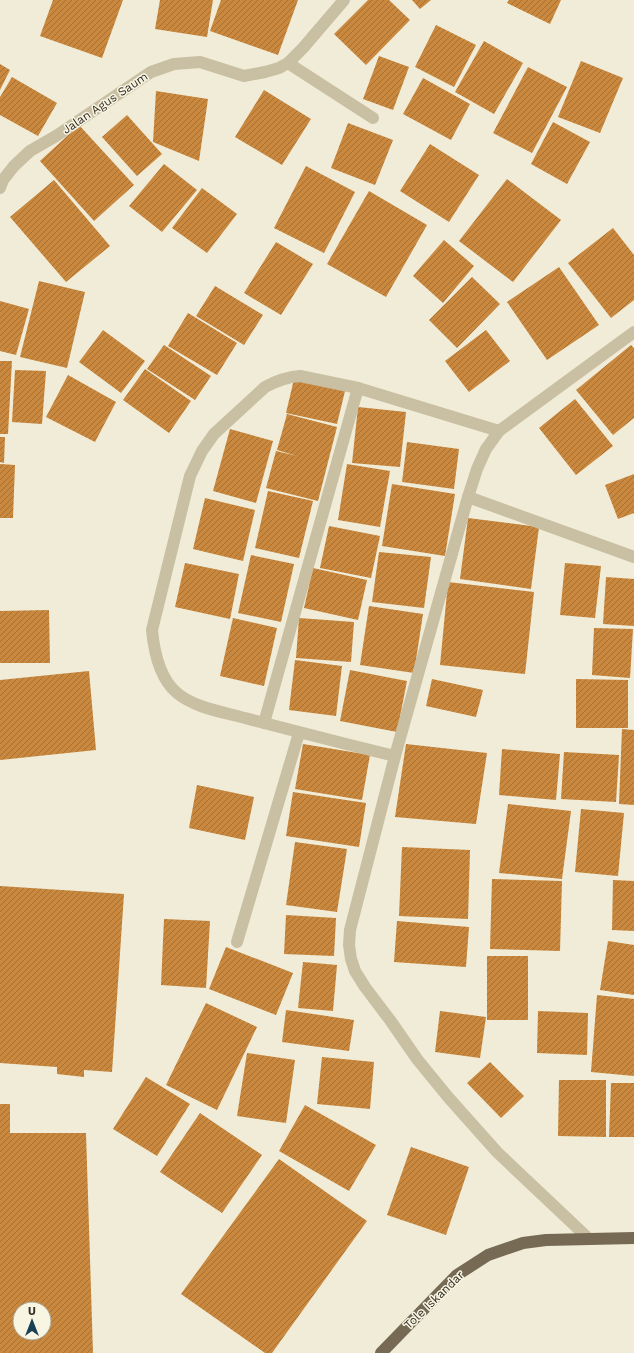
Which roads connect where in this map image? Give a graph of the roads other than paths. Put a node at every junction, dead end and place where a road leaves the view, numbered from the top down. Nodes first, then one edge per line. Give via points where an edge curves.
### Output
1 (344, 0) edge
2 (288, 62) junction
3 (373, 118) dead end
4 (0, 188) edge
5 (634, 332) edge
6 (358, 388) junction
7 (499, 431) junction
8 (468, 497) junction
9 (634, 557) edge
10 (264, 723) junction
11 (299, 733) junction
12 (395, 756) junction
13 (237, 942) dead end
14 (588, 1238) junction
15 (634, 1238) edge
16 (381, 1353) edge

1 - 2 street, Jalan Agus Saum
2 - 3 street
2 - 4 street, Jalan Agus Saum via 279,68 244,76 200,62 174,64 150,72 30,151 14,166
5 - 7 street
6 - 7 street
6 - 10 street
6 - 10 street via 300,376 265,387 214,434 190,476 152,630 157,657 168,683 177,694 196,704
7 - 8 street via 486,449
8 - 9 street
8 - 12 street
10 - 11 street
11 - 12 street
11 - 13 street
12 - 14 street via 350,930 349,945 355,971 417,1059 448,1097 497,1152
14 - 15 main road, Tole Iskandar
14 - 16 main road, Tole Iskandar via 523,1243 488,1255 457,1275

